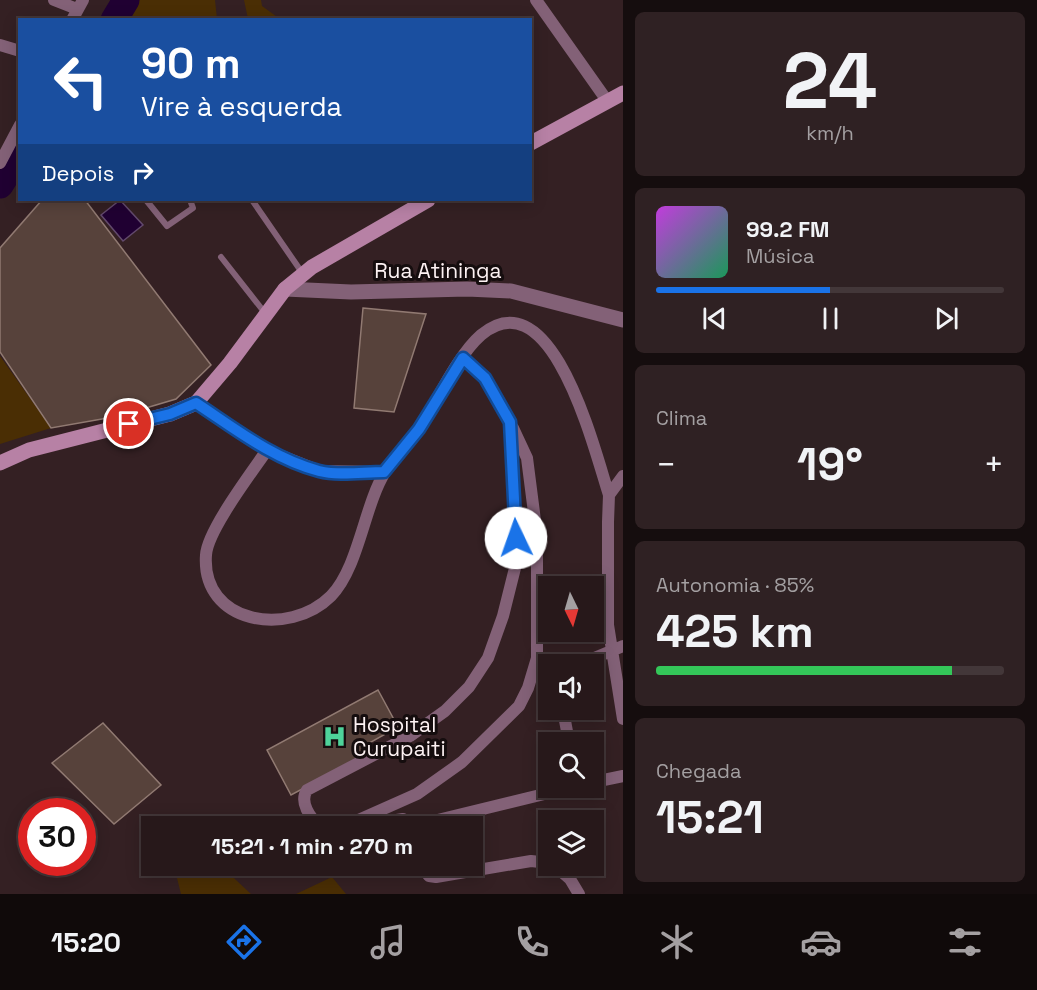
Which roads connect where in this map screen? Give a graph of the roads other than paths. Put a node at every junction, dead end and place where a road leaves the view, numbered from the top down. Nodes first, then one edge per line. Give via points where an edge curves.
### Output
1 (54, 0) edge
2 (536, 0) edge
3 (77, 10) edge
4 (0, 45) edge
5 (18, 50) edge
6 (623, 93) edge
7 (608, 102) junction
8 (18, 130) edge
9 (532, 142) edge
10 (0, 163) edge
11 (147, 201) edge
12 (190, 201) edge
13 (253, 201) edge
14 (426, 201) edge
15 (221, 257) dead end
16 (303, 274) junction
17 (285, 289) junction
18 (265, 313) junction
19 (623, 320) edge
20 (463, 358) junction
21 (196, 403) junction
22 (510, 422) junction
23 (267, 450) junction
24 (0, 463) edge
25 (384, 472) junction
26 (623, 476) edge
27 (609, 495) junction
28 (617, 648) edge
29 (603, 654) edge
30 (623, 719) edge
31 (623, 776) edge
32 (604, 780) edge
33 (538, 796) edge
34 (312, 816) edge
35 (368, 816) edge
36 (454, 816) edge
37 (538, 862) edge
38 (483, 870) edge
39 (429, 876) edge
40 (447, 876) edge
41 (567, 876) edge
42 (579, 893) edge

1 - 3 street
2 - 7 street
4 - 5 street
6 - 7 main road
7 - 9 main road
8 - 10 street
11 - 12 lane via 167,226 193,208
13 - 16 lane
14 - 16 main road
15 - 18 lane
16 - 17 main road
17 - 18 main road
17 - 19 street, Rua Atininga via 511,291
18 - 21 main road
20 - 22 street via 485,378
20 - 25 street via 419,429
20 - 27 street via 479,337 495,325 515,324 534,331 552,349 576,393
21 - 23 street
21 - 24 main road via 170,414 29,450
22 - 34 street via 517,560 488,658 469,687 445,711 410,736 307,790 306,808
22 - 35 street via 527,458 537,536 537,658 528,688 519,706 462,762 417,794
23 - 25 street via 320,471
23 - 25 street via 218,525 206,553 207,577 220,601 244,616 277,622 308,613 332,595 352,560
26 - 27 street
27 - 28 street via 608,625
28 - 29 street
28 - 30 street
31 - 32 street
33 - 36 street
37 - 38 street
39 - 40 street
41 - 42 street

